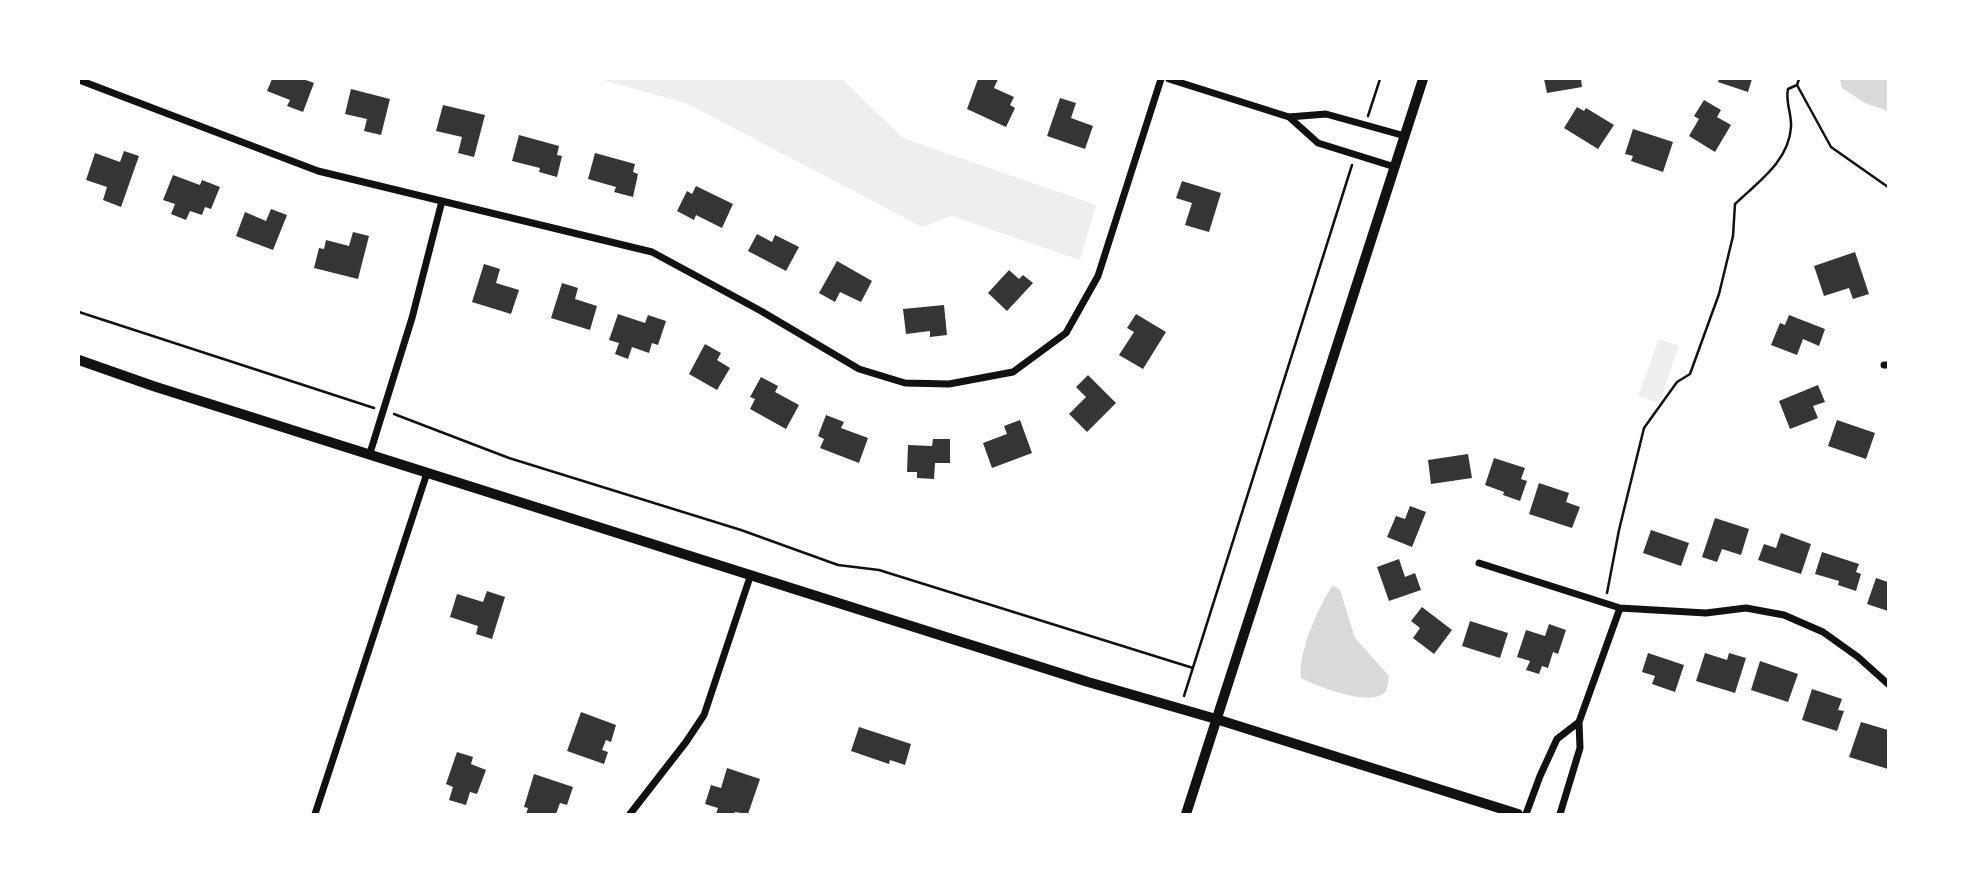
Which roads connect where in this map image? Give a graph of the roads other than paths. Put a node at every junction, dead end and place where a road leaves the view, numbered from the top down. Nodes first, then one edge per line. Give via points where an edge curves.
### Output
1 (1161, 79) edge
2 (1169, 79) edge
3 (1423, 79) edge
4 (79, 80) edge
5 (1289, 117) junction
6 (1405, 136) junction
7 (1395, 167) junction
8 (442, 201) junction
9 (79, 360) edge
10 (370, 453) junction
11 (427, 473) junction
12 (1479, 563) dead end
13 (751, 574) junction
14 (1620, 608) junction
15 (1888, 684) edge
16 (1216, 719) junction
17 (1579, 722) junction
18 (315, 814) edge
19 (630, 814) edge
20 (1186, 814) edge
21 (1518, 814) edge
22 (1526, 814) edge
23 (1560, 814) edge

1 - 8 street via 1098,275 1066,332 1013,372 949,384 905,383 859,369 652,252
2 - 5 street
3 - 6 street
4 - 8 street via 302,166
5 - 6 street via 1326,114
5 - 7 street via 1318,142
6 - 7 street
7 - 16 street
8 - 10 street
9 - 10 street
10 - 11 street
11 - 13 street
11 - 18 street
12 - 14 street
13 - 16 street
13 - 19 street via 704,715
14 - 15 street via 1706,613 1746,608 1784,615 1823,632
14 - 17 street
16 - 20 street
16 - 21 street
17 - 22 street via 1557,738
17 - 23 street via 1580,748

